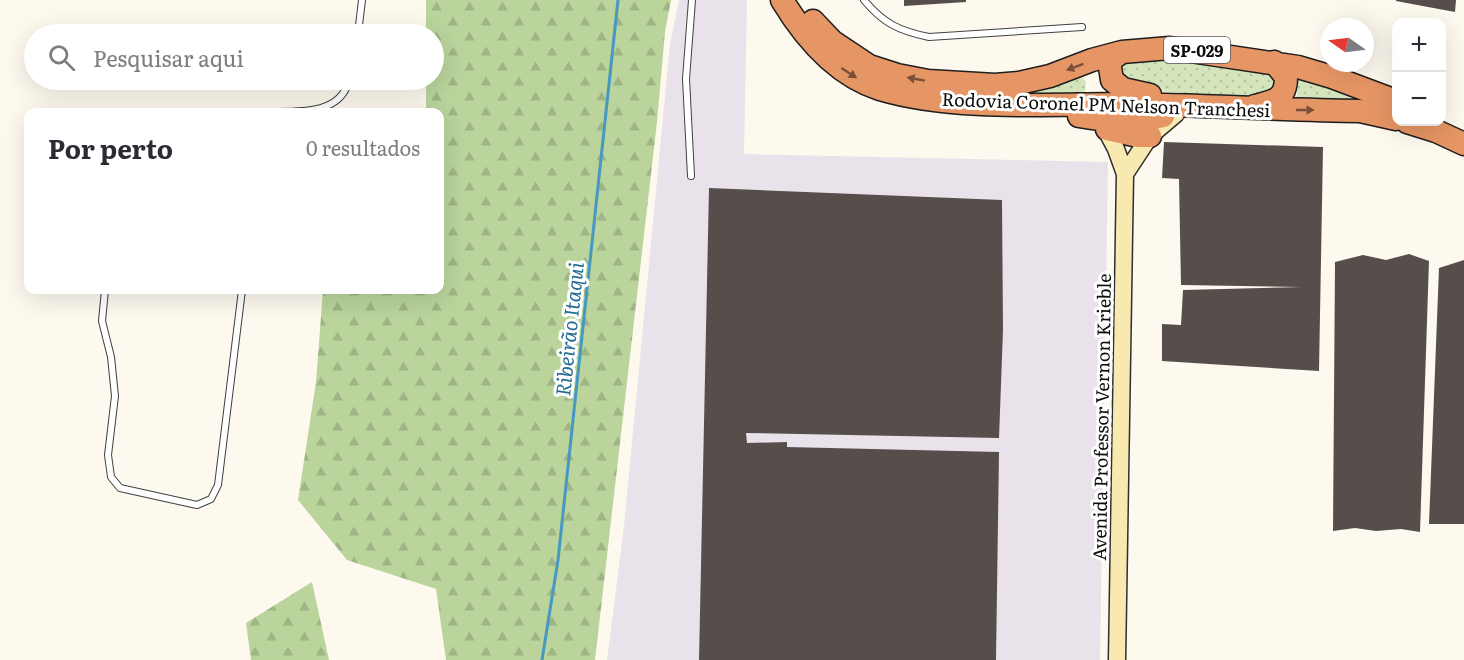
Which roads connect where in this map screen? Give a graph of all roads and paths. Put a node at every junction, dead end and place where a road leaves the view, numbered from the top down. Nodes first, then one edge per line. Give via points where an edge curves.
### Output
1 (362, 0) edge
2 (692, 0) edge
3 (782, 0) edge
4 (800, 0) edge
5 (864, 0) edge
6 (359, 24) edge
7 (1082, 27) dead end
8 (1116, 57) junction
9 (1274, 62) junction
10 (345, 90) edge
11 (1392, 100) edge
12 (1032, 106) junction
13 (1205, 106) junction
14 (1247, 107) junction
15 (323, 108) edge
16 (1176, 113) junction
17 (1392, 117) edge
18 (1103, 118) junction
19 (1446, 121) edge
20 (1420, 126) edge
21 (1464, 129) edge
22 (1150, 136) junction
23 (1464, 144) edge
24 (1125, 174) junction
25 (691, 176) dead end
26 (105, 294) edge
27 (242, 294) edge
28 (1117, 660) edge

1 - 6 lane
2 - 25 lane via 686,79
3 -> 12 highway, Rodovia Coronel PM Nelson Tranchesi via 800,29 826,57 852,77 880,89 953,101
8 -> 4 highway, Rodovia Coronel PM Nelson Tranchesi / SP-029 via 1092,60 1019,83 928,81 870,66 849,54 814,22
5 - 7 lane via 893,27 928,37
8 - 9 highway, Rodovia Coronel PM Nelson Tranchesi / SP-029 via 1170,48
8 - 13 highway via 1112,80 1123,89
8 - 18 highway via 1102,65 1097,75
9 - 11 highway, Rodovia Coronel PM Nelson Tranchesi / SP-029 via 1332,77
9 - 14 highway via 1286,77 1283,93 1269,103
10 - 15 lane via 334,104
12 - 18 highway, Rodovia Coronel PM Nelson Tranchesi
12 - 18 highway
13 - 14 highway, Rodovia Coronel PM Nelson Tranchesi
13 - 16 highway
13 - 18 highway, Rodovia Coronel PM Nelson Tranchesi
14 -> 17 highway, Rodovia Coronel PM Nelson Tranchesi via 1360,111
16 - 18 highway via 1154,118
16 - 22 street
18 - 22 highway via 1138,136
18 - 24 street, Avenida Professor Vernon Krieble
19 - 21 highway
20 - 23 highway
22 - 24 street
24 - 28 street, Avenida Professor Vernon Krieble
26 - 27 lane via 102,321 115,396 108,455 111,477 120,488 197,505 211,500 218,485

